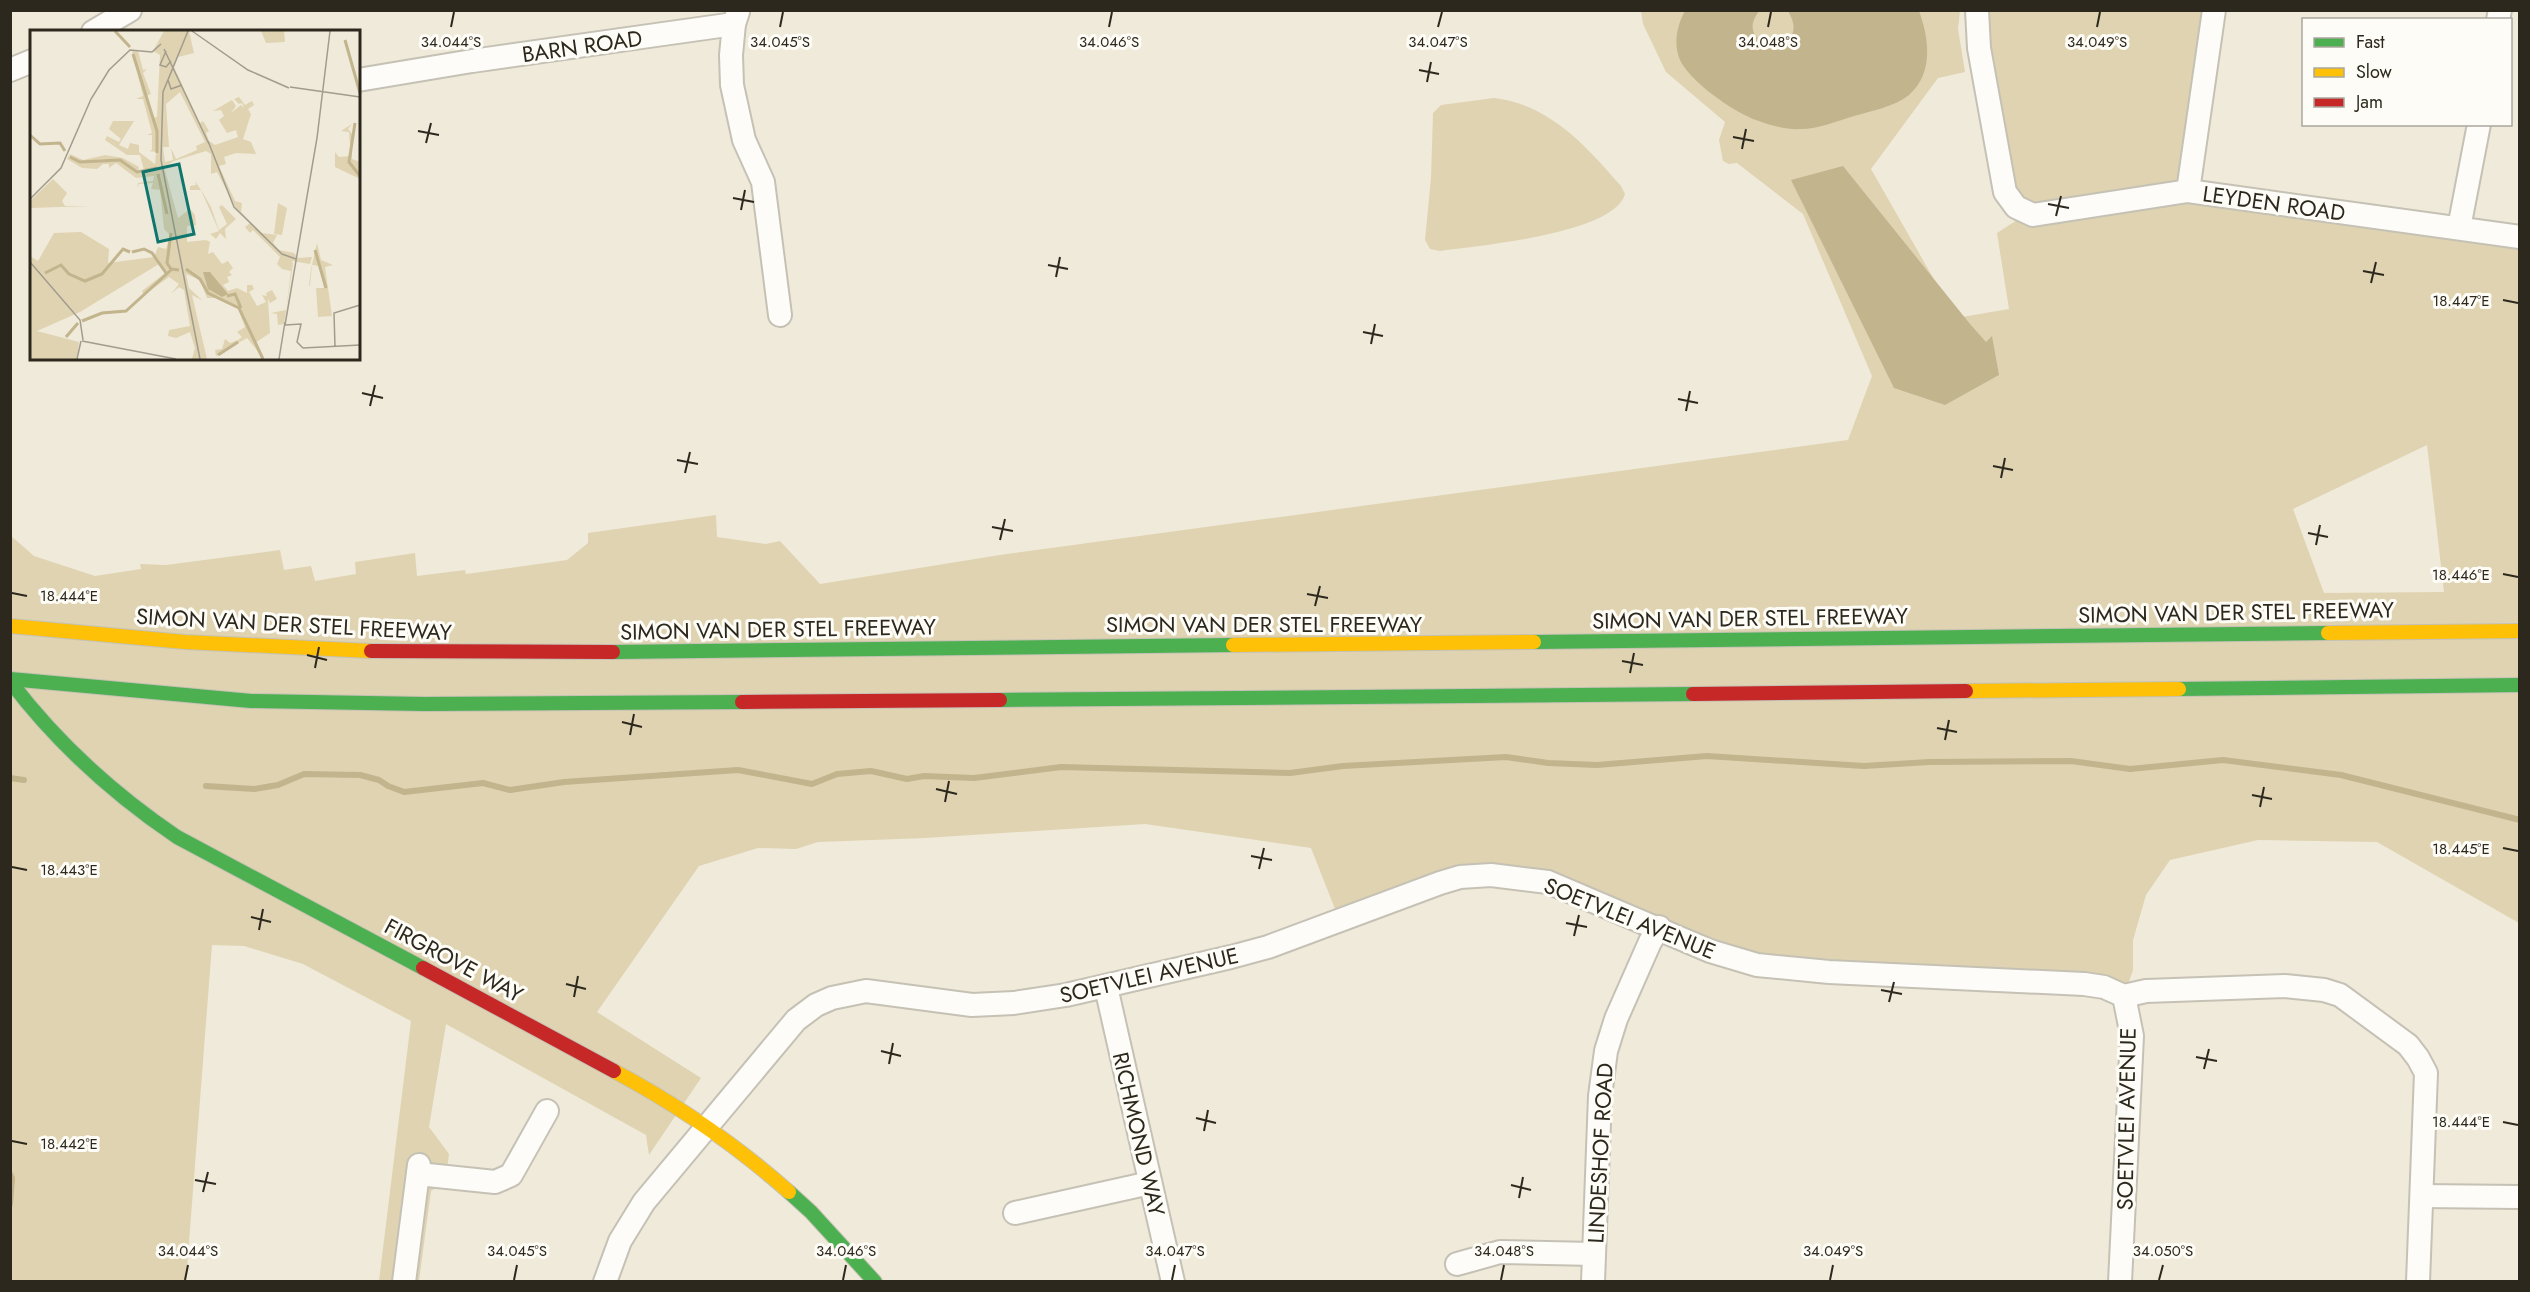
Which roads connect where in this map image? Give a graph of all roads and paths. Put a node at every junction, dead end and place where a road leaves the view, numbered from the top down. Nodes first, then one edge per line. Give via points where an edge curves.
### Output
1 (130, 10) edge
2 (1977, 10) edge
3 (2214, 10) edge
4 (736, 17) edge
5 (96, 30) edge
6 (30, 62) edge
7 (10, 70) edge
8 (360, 80) edge
9 (2479, 126) edge
10 (2188, 191) junction
11 (2459, 228) junction
12 (2520, 237) edge
13 (780, 315) dead end
14 (10, 626) edge
15 (2520, 631) edge
16 (10, 680) edge
17 (2520, 685) edge
18 (1659, 927) junction
19 (1106, 987) junction
20 (2124, 996) junction
21 (547, 1111) dead end
22 (706, 1127) junction
23 (1150, 1183) junction
24 (2422, 1196) junction
25 (2520, 1197) edge
26 (1015, 1213) dead end
27 (1594, 1254) junction
28 (1457, 1264) dead end
29 (404, 1281) edge
30 (605, 1281) edge
31 (875, 1281) edge
32 (1173, 1281) edge
33 (1593, 1281) edge
34 (2120, 1281) edge
35 (2418, 1281) edge

1 - 5 street
2 - 10 street, LEYDEN ROAD via 1979,48 2005,192 2016,207 2043,214
3 - 10 street
4 - 8 street, BARN ROAD
4 - 13 street via 731,55 734,102 744,140 763,182
6 - 7 street
9 - 11 street
10 - 11 street, LEYDEN ROAD
11 - 12 street, LEYDEN ROAD
14 - 15 main road, SIMON VAN DER STEL FREEWAY via 184,642 348,651 504,653
16 - 17 main road via 251,701 424,704
16 - 22 main road, FIRGROVE WAY via 81,764 130,806 177,837 654,1092
18 - 19 street, SOETVLEI AVENUE via 1548,882 1491,875 1460,877 1268,946
18 - 20 street, SOETVLEI AVENUE via 1731,958 1782,969 2084,984
18 - 27 street, LINDESHOF ROAD via 1616,1019 1606,1051 1600,1096
19 - 22 street, SOETVLEI AVENUE via 1014,1003 972,1005 866,991 832,998 796,1020
19 - 23 street, RICHMOND WAY
20 - 24 street via 2146,991 2285,986 2340,995 2408,1045 2426,1073
20 - 34 street, SOETVLEI AVENUE via 2132,1036
21 - 29 street via 511,1175 503,1180 495,1182 419,1169
22 - 30 street, SOETVLEI AVENUE via 644,1202 620,1241
22 - 31 main road, FIRGROVE WAY via 812,1212
23 - 26 street
23 - 32 street, RICHMOND WAY
24 - 25 street
24 - 35 street
27 - 28 street via 1500,1252
27 - 33 street, LINDESHOF ROAD

